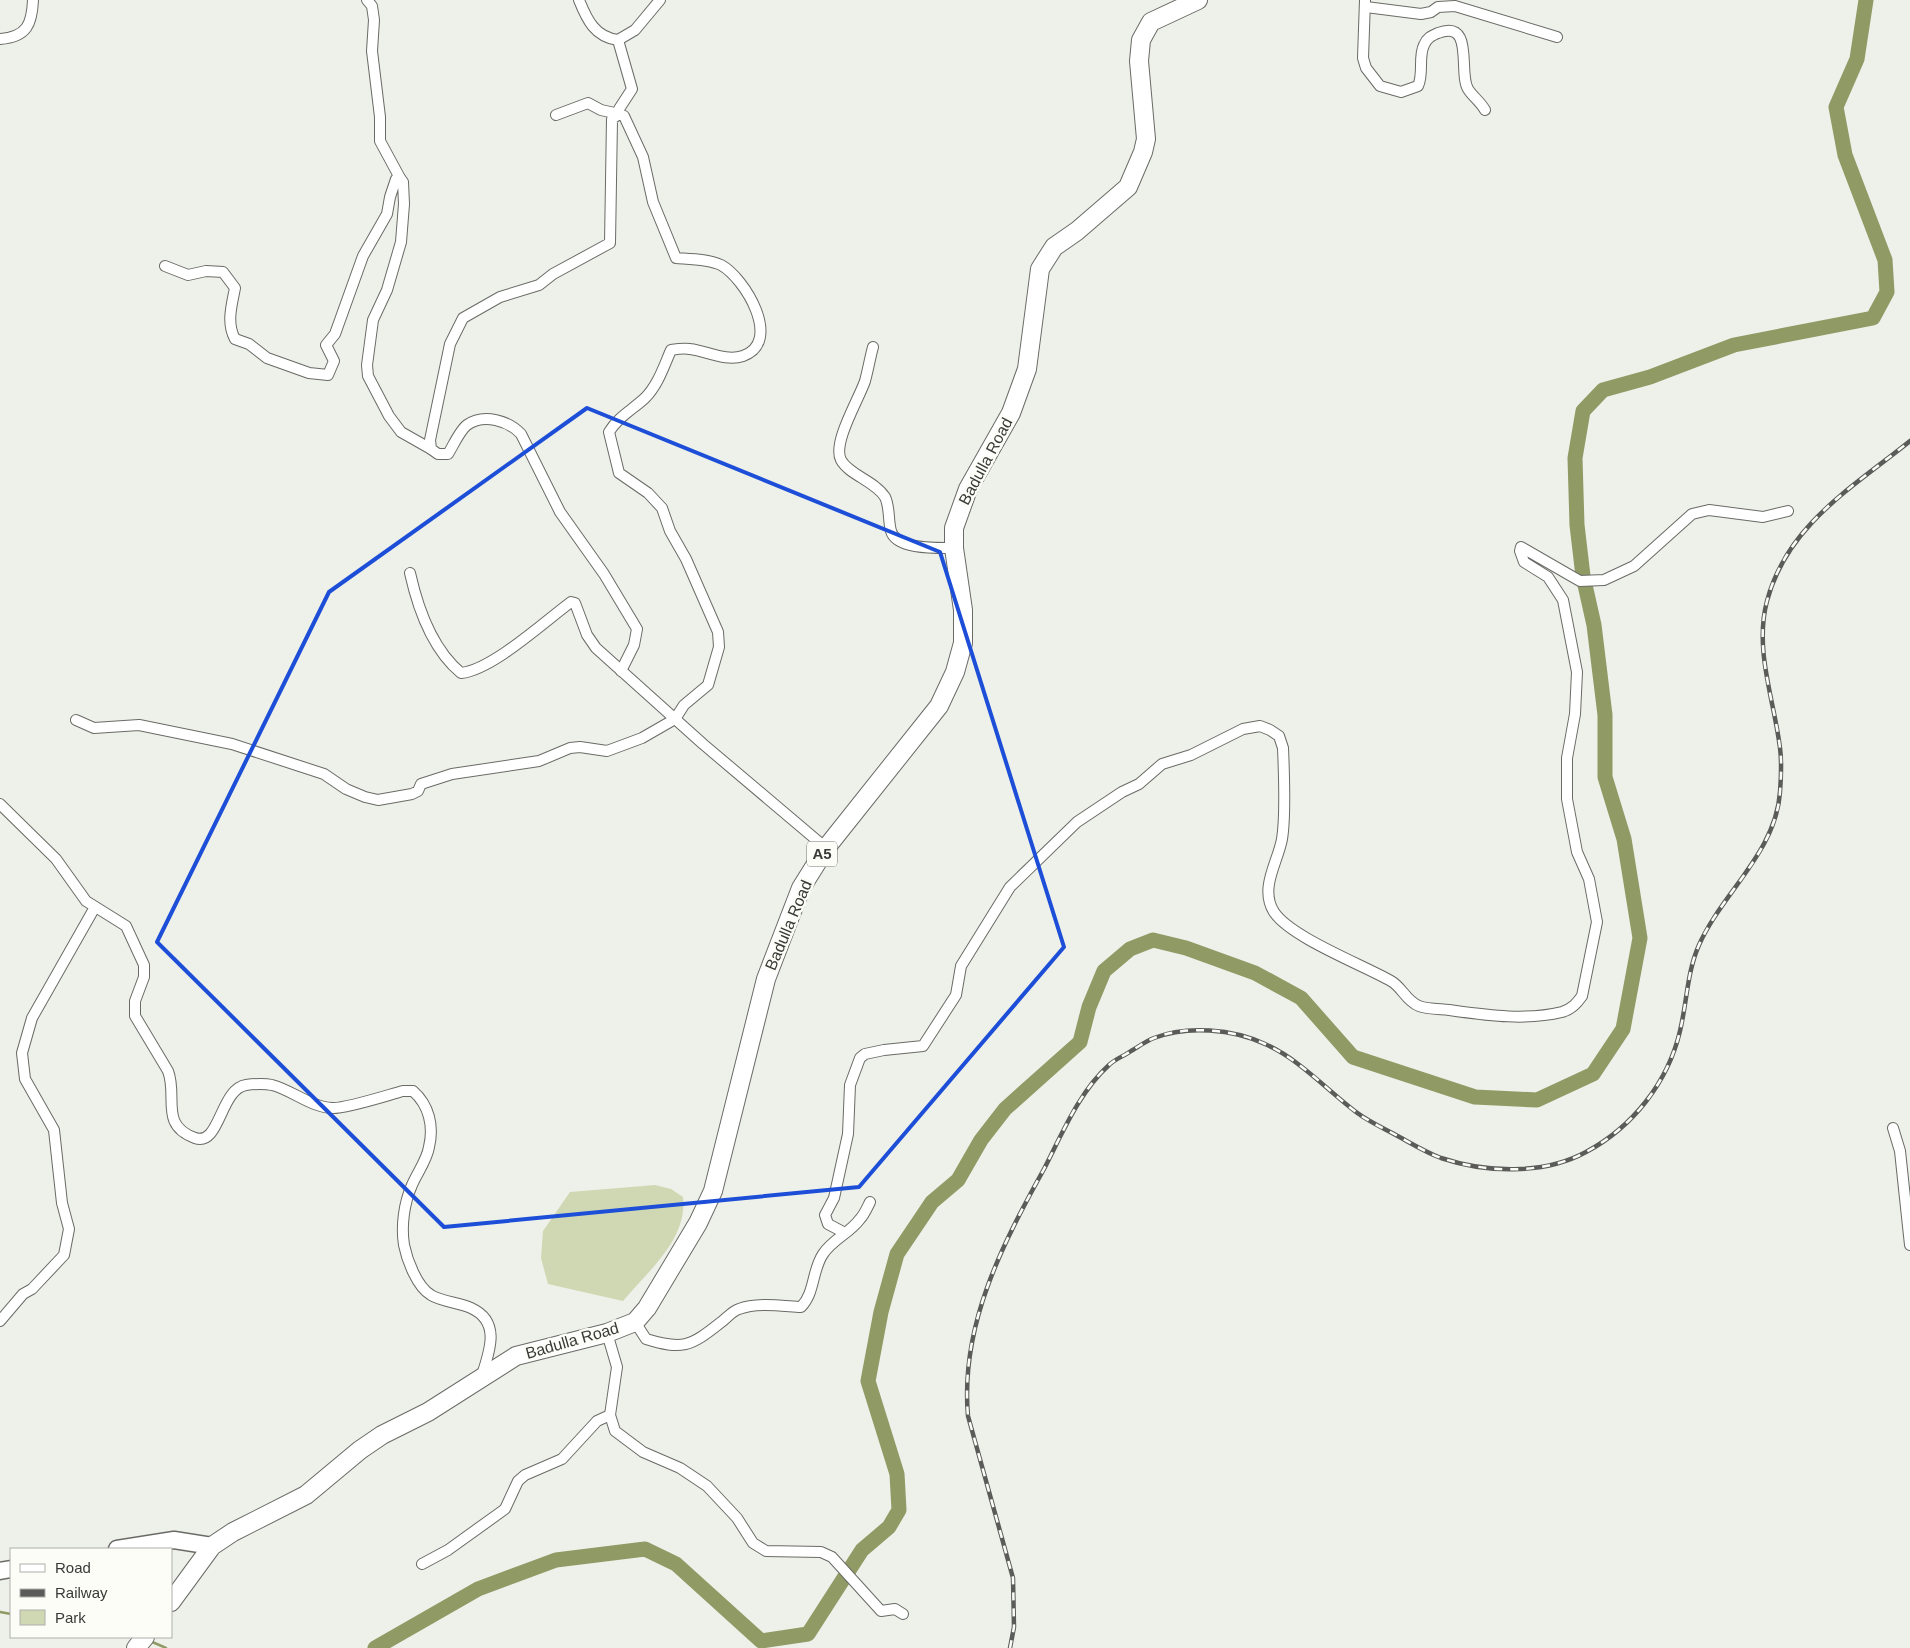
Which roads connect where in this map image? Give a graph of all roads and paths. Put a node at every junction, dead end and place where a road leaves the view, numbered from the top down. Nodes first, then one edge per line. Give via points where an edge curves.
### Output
1 (33, 0) edge
2 (368, 0) edge
3 (580, 0) edge
4 (660, 0) edge
5 (1198, 0) edge
6 (1366, 4) edge
7 (1557, 37) dead end
8 (0, 39) edge
9 (618, 40) junction
10 (1485, 110) dead end
11 (619, 114) junction
12 (556, 115) dead end
13 (400, 178) junction
14 (165, 266) dead end
15 (873, 347) dead end
16 (432, 449) junction
17 (1788, 511) dead end
18 (954, 548) junction
19 (410, 574) dead end
20 (621, 671) junction
21 (675, 719) junction
22 (76, 720) dead end
23 (0, 804) edge
24 (826, 848) junction
25 (95, 907) junction
26 (1893, 1128) dead end
27 (870, 1202) dead end
28 (845, 1233) junction
29 (1910, 1245) edge
30 (0, 1321) edge
31 (635, 1322) junction
32 (606, 1333) junction
33 (481, 1378) junction
34 (610, 1414) junction
35 (212, 1546) junction
36 (123, 1548) edge
37 (422, 1564) dead end
38 (172, 1601) edge
39 (902, 1614) dead end
40 (144, 1638) edge
41 (136, 1648) edge

1 - 8 street via 29,25 18,35
2 - 13 street via 374,20 372,50 380,141
3 - 9 street via 588,23 606,38
4 - 9 street via 635,30
5 - 18 highway, Badulla Road / A5 via 1151,22 1142,40 1139,61 1146,139 1128,187 1077,232 1054,247 1040,269 1027,368 1011,413 968,489 954,528
6 - 7 street via 1421,14 1438,7 1455,6
6 - 10 street via 1363,58 1366,68 1380,86 1401,92 1418,86 1423,46 1429,37 1446,30 1457,34 1463,41 1465,81 1468,90 1479,99
9 - 11 street via 632,89
11 - 12 street via 588,103
11 - 16 street via 612,119 610,243 553,274 540,285 500,297 463,318 450,344 430,440
11 - 21 street via 624,116 643,157 653,202 676,258 712,262 738,279 752,301 761,328 760,339 754,349 742,356 717,356 689,348 671,350 656,386 615,422 609,432 619,473 648,493 662,508 718,632 719,647 708,684
13 - 14 street via 396,179 387,214 363,256 335,334 326,345 334,361 328,375 309,373 267,358 249,344 235,339 231,332 230,314 236,288 223,272 188,275
13 - 16 street via 404,204 401,242 387,290 373,320 368,376 401,432
15 - 18 street via 865,380 842,436 839,455 842,462 886,499 894,539 912,546
16 - 20 street via 438,454 448,454 467,425 481,421 506,422 521,434 560,512 604,574 637,629 634,645
17 - 28 street via 1763,517 1709,510 1692,514 1634,566 1604,580 1580,582 1521,547 1524,562 1548,577 1562,600 1577,672 1575,714 1567,758 1567,799 1597,922 1582,996 1575,1006 1563,1012 1532,1016 1494,1016 1419,1006 1393,982 1285,924 1274,912 1269,898 1269,884 1282,838 1283,748 1279,736 1270,730 1260,726 1242,729 1191,755 1162,764 1138,784 1077,822 1010,887 961,966 956,995 923,1046 884,1050 860,1058 850,1085 848,1134 834,1198 826,1215 828,1224
18 - 24 highway, Badulla Road / A5 via 963,610 963,643 955,672 939,706
19 - 20 street via 431,634 450,664 461,673 473,672 504,653 570,602 575,603 587,635 596,648
20 - 21 street
21 - 22 street via 642,738 607,751 570,748 517,766 452,774 421,784 412,794 378,800 346,789 324,774 232,744 139,725 94,728
21 - 24 street
23 - 25 street via 56,859 86,901
24 - 31 highway, Badulla Road / A5 via 801,888 766,979 713,1190 698,1223 647,1308
25 - 30 street via 32,1018 22,1053 25,1079 54,1130 68,1229 64,1255
25 - 33 street via 126,926 140,953 144,977 136,1001 136,1016 168,1071 174,1124 186,1134 198,1140 212,1134 227,1101 240,1086 273,1085 304,1100 333,1108 403,1091 413,1091 421,1098 430,1124 429,1148 411,1187 403,1218 407,1258 415,1276 430,1294 472,1308 486,1319 492,1347
26 - 29 street via 1900,1151
27 - 28 street via 860,1219
28 - 31 street via 823,1254 814,1271 808,1300 801,1307 750,1306 737,1309 684,1346 646,1339
31 - 32 highway, Badulla Road
32 - 33 highway, Badulla Road via 516,1356
32 - 34 street via 617,1367
33 - 35 highway, Badulla Road via 360,1450 306,1495
34 - 37 street via 597,1421 562,1459 525,1474 518,1481 505,1509 448,1550
34 - 39 street via 615,1431 643,1452 680,1468 707,1486 737,1518 753,1543 766,1551 820,1552 832,1557 882,1610 895,1609
35 - 36 main road via 174,1540
35 - 38 highway, Badulla Road
40 - 41 highway

